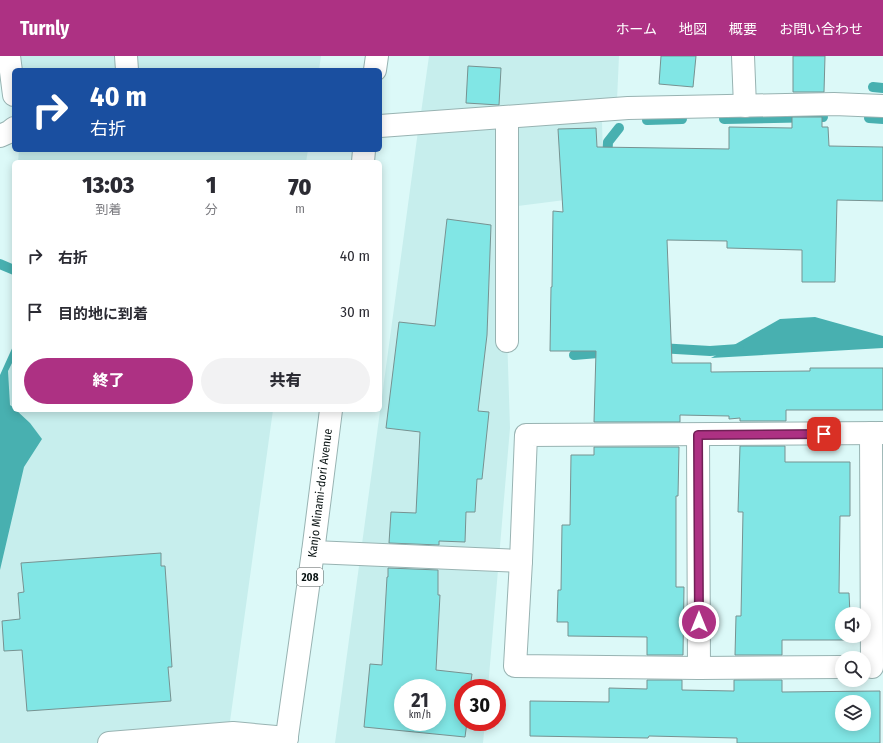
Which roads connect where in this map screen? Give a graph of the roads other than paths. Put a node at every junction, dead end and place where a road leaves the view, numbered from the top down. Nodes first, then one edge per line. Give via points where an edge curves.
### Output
1 (9, 56) edge
2 (126, 56) edge
3 (377, 56) edge
4 (743, 56) edge
5 (127, 68) edge
6 (375, 68) edge
7 (12, 79) edge
8 (745, 106) junction
9 (883, 106) edge
10 (507, 117) junction
11 (382, 126) edge
12 (12, 130) edge
13 (0, 136) edge
14 (508, 341) dead end
15 (331, 412) edge
16 (877, 433) edge
17 (698, 435) junction
18 (313, 552) junction
19 (521, 561) junction
20 (835, 667) edge
21 (873, 667) edge
22 (699, 668) junction
23 (286, 741) edge
24 (109, 743) edge

1 - 7 main road
2 - 5 main road
3 - 6 main road
4 - 8 main road
8 - 9 main road
8 - 10 main road via 628,108
10 - 11 main road
10 - 14 main road
12 - 13 main road
15 - 18 main road, Kanjo Minami-dori Avenue / 208
16 - 17 main road
16 - 21 main road
17 - 19 main road via 526,435
17 - 22 main road
18 - 19 main road
18 - 23 main road, Kanjo Minami-dori Avenue / 208
19 - 22 main road via 515,666
20 - 22 main road
23 - 24 main road via 233,733

